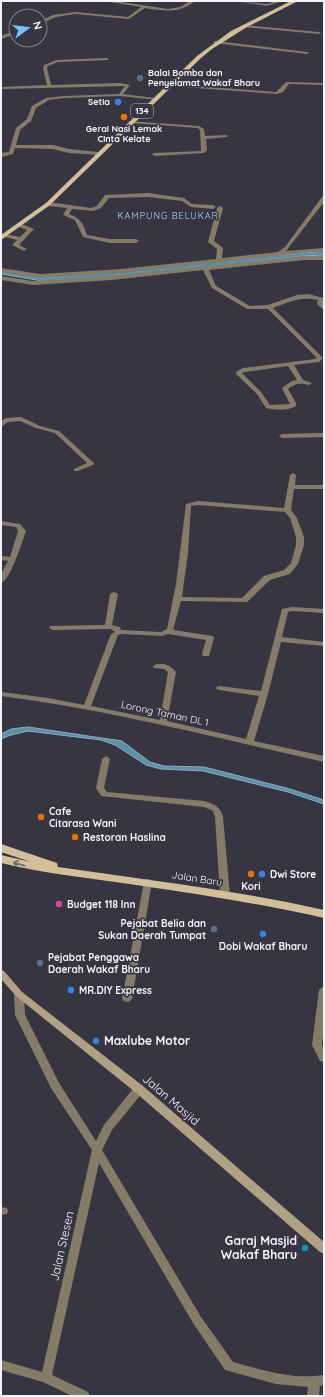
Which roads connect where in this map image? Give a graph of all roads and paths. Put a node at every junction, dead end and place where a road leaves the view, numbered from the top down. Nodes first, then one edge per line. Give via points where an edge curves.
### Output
1 (106, 1) edge
2 (193, 1) edge
3 (236, 1) edge
4 (280, 1) edge
5 (294, 1) edge
6 (145, 6) junction
7 (48, 19) edge
8 (244, 26) junction
9 (319, 33) dead end
10 (216, 42) junction
11 (307, 53) dead end
12 (106, 59) dead end
13 (170, 84) junction
14 (324, 84) edge
15 (49, 85) junction
16 (2, 88) edge
17 (120, 95) junction
18 (155, 99) junction
19 (131, 122) junction
20 (226, 136) dead end
21 (203, 138) junction
22 (13, 146) junction
23 (98, 154) junction
24 (155, 154) dead end
25 (1, 155) edge
26 (323, 201) edge
27 (48, 204) junction
28 (213, 207) dead end
29 (70, 208) junction
30 (220, 208) dead end
31 (316, 209) junction
32 (324, 210) edge
33 (19, 225) junction
34 (2, 237) edge
35 (22, 239) junction
36 (136, 241) dead end
37 (24, 249) dead end
38 (324, 250) edge
39 (279, 254) junction
40 (324, 258) edge
41 (219, 260) junction
42 (205, 268) junction
43 (1, 270) edge
44 (1, 278) edge
45 (322, 299) edge
46 (269, 307) junction
47 (324, 308) edge
48 (290, 364) junction
49 (302, 381) junction
50 (309, 383) dead end
51 (1, 425) edge
52 (324, 435) edge
53 (282, 436) dead end
54 (76, 470) dead end
55 (293, 475) dead end
56 (291, 487) junction
57 (324, 487) edge
58 (287, 510) junction
59 (1, 523) edge
60 (1, 558) edge
61 (14, 559) junction
62 (1, 581) edge
63 (114, 594) dead end
64 (178, 599) junction
65 (324, 611) edge
66 (108, 627) junction
67 (53, 628) dead end
68 (119, 632) junction
69 (168, 632) junction
70 (278, 639) junction
71 (324, 644) edge
72 (206, 654) dead end
73 (157, 666) dead end
74 (219, 688) dead end
75 (1, 694) edge
76 (264, 694) junction
77 (87, 707) junction
78 (164, 723) junction
79 (249, 742) junction
80 (106, 759) dead end
81 (324, 759) edge
82 (1, 848) edge
83 (1, 859) edge
84 (66, 871) junction
85 (148, 882) junction
86 (225, 895) junction
87 (324, 914) edge
88 (1, 973) edge
89 (324, 990) edge
90 (19, 994) junction
91 (128, 999) dead end
92 (324, 1058) edge
93 (139, 1090) junction
94 (97, 1150) junction
95 (323, 1246) edge
96 (1, 1364) edge
97 (46, 1378) junction
98 (319, 1381) edge
99 (84, 1396) edge
100 (313, 1396) edge

1 - 6 street
2 - 6 street via 173,10
3 - 4 street via 267,5
5 - 8 main road, 134
6 - 7 street via 129,18 75,13
8 - 9 street
8 - 10 main road, 134
10 - 11 street
10 - 13 main road, 134
12 - 15 street via 49,63 45,68
13 - 14 street via 277,93 288,83
13 - 18 main road, 134
15 - 16 street
15 - 17 street via 128,85
17 - 18 street
17 - 22 street via 44,100 34,106 29,120 18,129
18 - 19 main road, 134
19 - 21 street via 199,127 202,129
19 - 23 main road, 134
20 - 21 street
21 - 24 street via 202,152
22 - 23 street via 53,147
22 - 25 street via 10,153
23 - 27 main road, 134
26 - 31 street
27 - 29 street
27 - 33 main road, 134
28 - 29 street via 191,205 184,200 148,195 112,195 104,199 96,209
29 - 36 street via 67,216 77,219 86,236 111,241
30 - 41 street via 211,242 220,248
31 - 32 street
31 - 39 street via 287,248
33 - 34 main road, 134
33 - 35 street via 32,230
34 - 35 street
35 - 37 street via 15,246
38 - 39 street
39 - 41 street
40 - 42 street
41 - 43 street via 122,271 40,276
42 - 44 street via 129,277 33,283
42 - 46 street via 213,286 221,291 249,308
45 - 46 street via 297,297
45 - 47 street via 320,304
46 - 48 street via 320,358 317,361
48 - 49 street
48 - 49 street via 243,370 238,373 259,393 267,406 273,408 293,406 294,403 285,388 294,382
49 - 50 street
51 - 54 street via 6,420 20,419 57,432 92,464
52 - 53 street
55 - 56 street
56 - 57 street
56 - 58 street
58 - 64 street via 300,537 294,564 290,570 267,578 244,600
58 - 64 street via 198,503 188,505 184,565
59 - 61 street via 21,528
60 - 61 street
61 - 62 street
63 - 66 street
64 - 69 street
65 - 70 street via 287,610
66 - 67 street
66 - 68 street via 118,629
68 - 69 street
68 - 77 street via 113,636
69 - 72 street via 210,638
70 - 71 street
70 - 76 street
73 - 78 street via 166,667 172,672
74 - 76 street
75 - 77 street, Lorong Taman DL 1
76 - 79 street
77 - 78 street, Lorong Taman DL 1
78 - 79 street, Lorong Taman DL 1
79 - 81 street, Lorong Taman DL 1
80 - 86 street via 100,788 104,794 204,804 218,810
82 - 84 main road, Jalan Baru
84 -> 83 main road, Jalan Baru via 29,867
84 - 85 main road, Jalan Baru
85 - 86 main road, Jalan Baru
85 - 91 street
86 - 87 main road, Jalan Baru
88 - 90 street, Jalan Masjid
89 - 92 street via 317,1045
90 - 93 street, Jalan Masjid
90 - 94 street via 19,1010 26,1028 56,1085
93 - 94 street, Jalan Stesen via 108,1128
93 - 95 street, Jalan Masjid
94 - 97 street, Jalan Stesen
94 - 98 street via 197,1320 229,1366 279,1379
96 - 97 street
97 - 99 street
98 - 100 street

